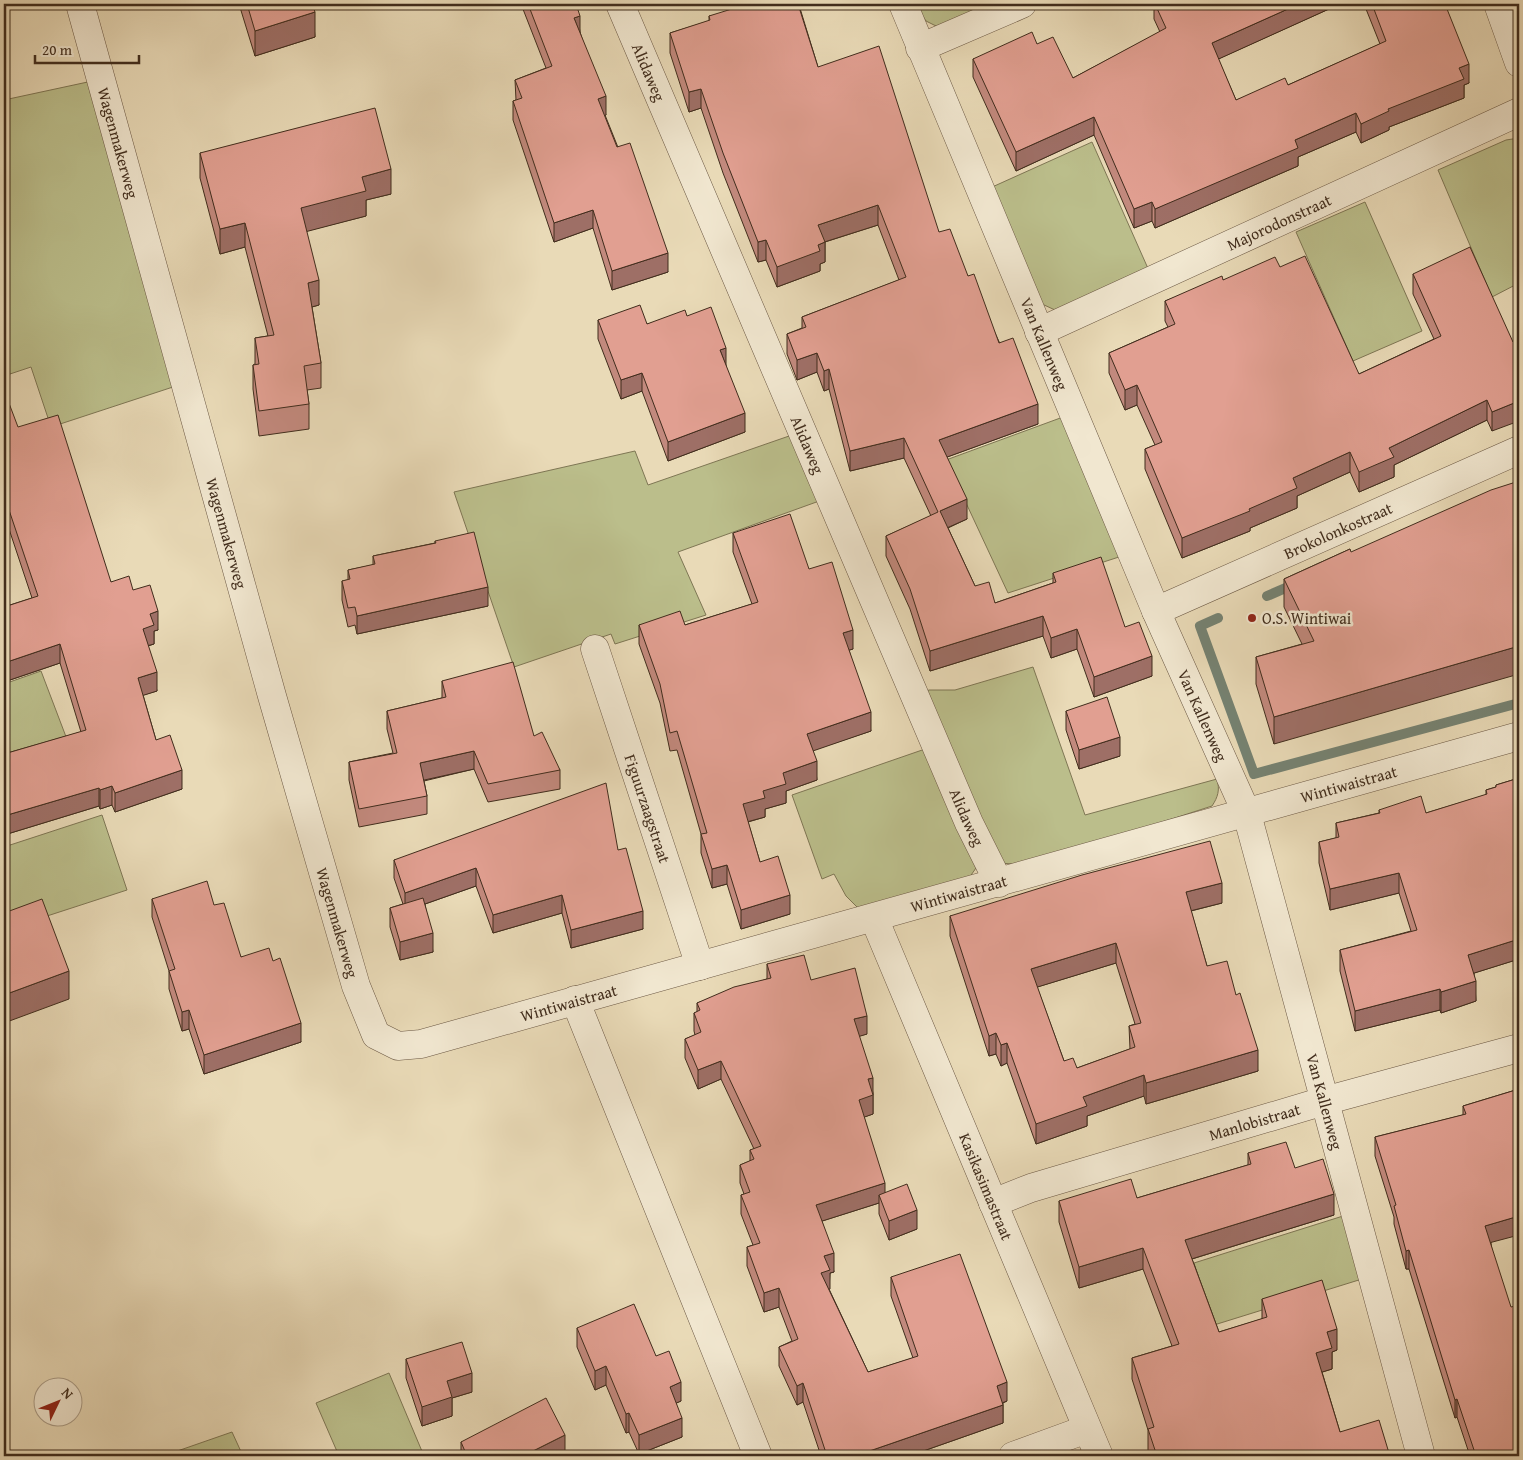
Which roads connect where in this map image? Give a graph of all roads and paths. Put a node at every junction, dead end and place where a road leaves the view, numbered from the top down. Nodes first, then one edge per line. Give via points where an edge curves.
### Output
1 (80, 4) edge
2 (620, 4) edge
3 (903, 4) edge
4 (1022, 4) edge
5 (1498, 4) edge
6 (920, 48) junction
7 (1519, 63) edge
8 (1519, 112) edge
9 (1039, 332) junction
10 (1519, 450) edge
11 (1156, 610) junction
12 (595, 649) dead end
13 (1519, 736) edge
14 (1246, 814) junction
15 (999, 882) junction
16 (874, 918) junction
17 (700, 966) junction
18 (575, 1000) junction
19 (398, 1046) joint
20 (1519, 1048) edge
21 (1324, 1102) junction
22 (993, 1204) junction
23 (1087, 1429) junction
24 (756, 1456) edge
25 (1013, 1456) edge
26 (1100, 1456) edge
27 (1421, 1456) edge

1 - 19 street, Wagenmakerweg via 356,986 376,1035
2 - 15 street, Alidaweg via 969,823
3 - 6 street, Van Kallenweg
4 - 6 street
5 - 7 street
6 - 9 street, Van Kallenweg
8 - 9 street, Majorodonstraat
9 - 11 street, Van Kallenweg
10 - 11 street, Brokolonkostraat
11 - 14 street, Van Kallenweg
12 - 17 street, Figuurzaagstraat
13 - 14 street, Wintiwaistraat
14 - 15 street, Wintiwaistraat
14 - 21 street, Van Kallenweg
15 - 16 street, Wintiwaistraat
16 - 17 street, Wintiwaistraat
16 - 22 street, Kasikasimastraat
17 - 18 street, Wintiwaistraat
18 - 19 street, Wintiwaistraat via 421,1044
18 - 24 street
20 - 21 street, Manlobistraat
21 - 22 street, Manlobistraat via 1030,1188
21 - 27 street, Van Kallenweg
22 - 23 street, Kasikasimastraat
23 - 25 street
23 - 26 street, Kasikasimastraat

